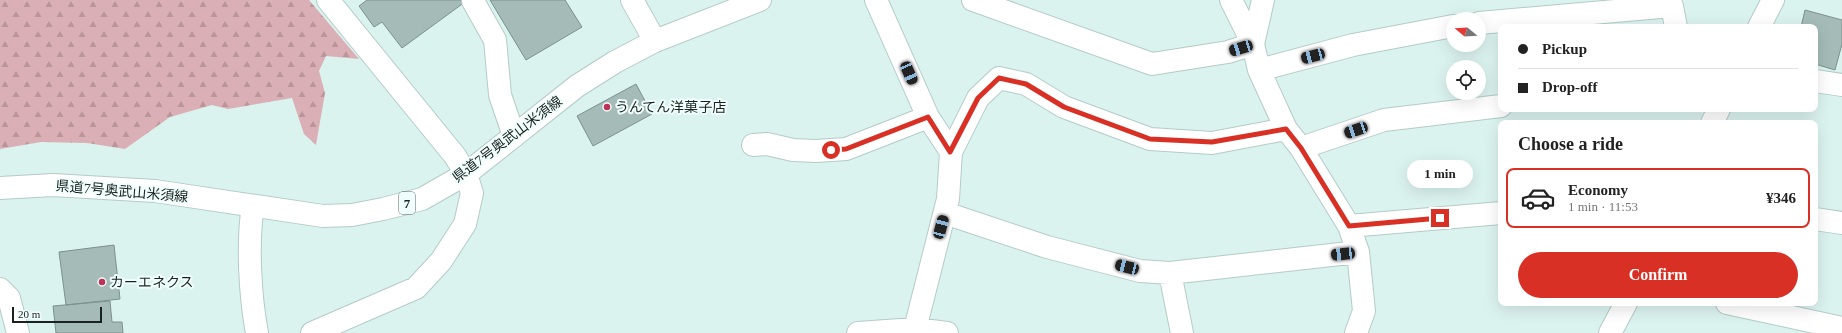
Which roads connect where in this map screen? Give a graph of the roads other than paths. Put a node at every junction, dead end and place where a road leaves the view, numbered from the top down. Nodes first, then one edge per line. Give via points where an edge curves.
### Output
1 (328, 0) edge
2 (632, 0) edge
3 (760, 0) edge
4 (876, 0) edge
5 (973, 0) edge
6 (1231, 0) edge
7 (1263, 0) edge
8 (1773, 0) edge
9 (473, 1) dead end
10 (1675, 3) edge
11 (1486, 22) edge
12 (1676, 24) edge
13 (1761, 24) edge
14 (1446, 27) edge
15 (655, 41) junction
16 (1253, 44) junction
17 (1260, 70) junction
18 (1818, 81) edge
19 (1842, 85) edge
20 (1498, 106) edge
21 (928, 117) junction
22 (1286, 129) junction
23 (514, 136) junction
24 (753, 145) dead end
25 (1301, 148) junction
26 (950, 152) junction
27 (466, 174) junction
28 (0, 188) edge
29 (253, 206) junction
30 (945, 213) junction
31 (1498, 213) edge
32 (1818, 219) edge
33 (1842, 223) edge
34 (1349, 226) junction
35 (1358, 252) junction
36 (1170, 273) junction
37 (0, 289) edge
38 (1624, 306) edge
39 (1740, 306) edge
40 (1842, 328) edge
41 (915, 329) junction
42 (18, 333) edge
43 (257, 333) edge
44 (312, 333) edge
45 (858, 333) edge
46 (947, 333) edge
47 (1182, 333) edge
48 (1356, 333) edge
49 (1610, 333) edge

1 - 27 street via 455,156
2 - 15 street
3 - 15 street, 県道7号奥武山米須線 / 7
4 - 21 street
5 - 16 street via 1152,64 1228,52
6 - 16 street
7 - 16 street
8 - 13 street
9 - 23 street via 495,40 500,95
10 - 11 street
10 - 12 street
14 - 17 street via 1353,45
15 - 23 street, 県道7号奥武山米須線 / 7 via 577,86
16 - 17 street
17 - 22 street
18 - 19 street
20 - 25 street via 1384,120
21 - 24 street via 846,149 816,151 793,150 767,144
21 - 26 street
22 - 25 street
22 - 26 street via 1212,142 1150,139 1064,107 1026,84 999,78 978,98
23 - 27 street, 県道7号奥武山米須線 / 7
25 - 34 street
26 - 30 street
27 - 29 street, 県道7号奥武山米須線 / 7 via 422,199 352,215 323,216
27 - 44 street via 472,193 465,224 441,261 416,288
28 - 29 street, 県道7号奥武山米須線 / 7 via 53,185 155,191
29 - 43 street via 250,227 253,314
30 - 36 street via 1047,247 1140,271
30 - 41 street
31 - 34 street
32 - 33 street
34 - 35 street
35 - 36 street
35 - 48 street via 1364,311
36 - 47 street
37 - 42 street via 9,298
38 - 49 street
39 - 40 street
41 - 45 street
41 - 46 street

